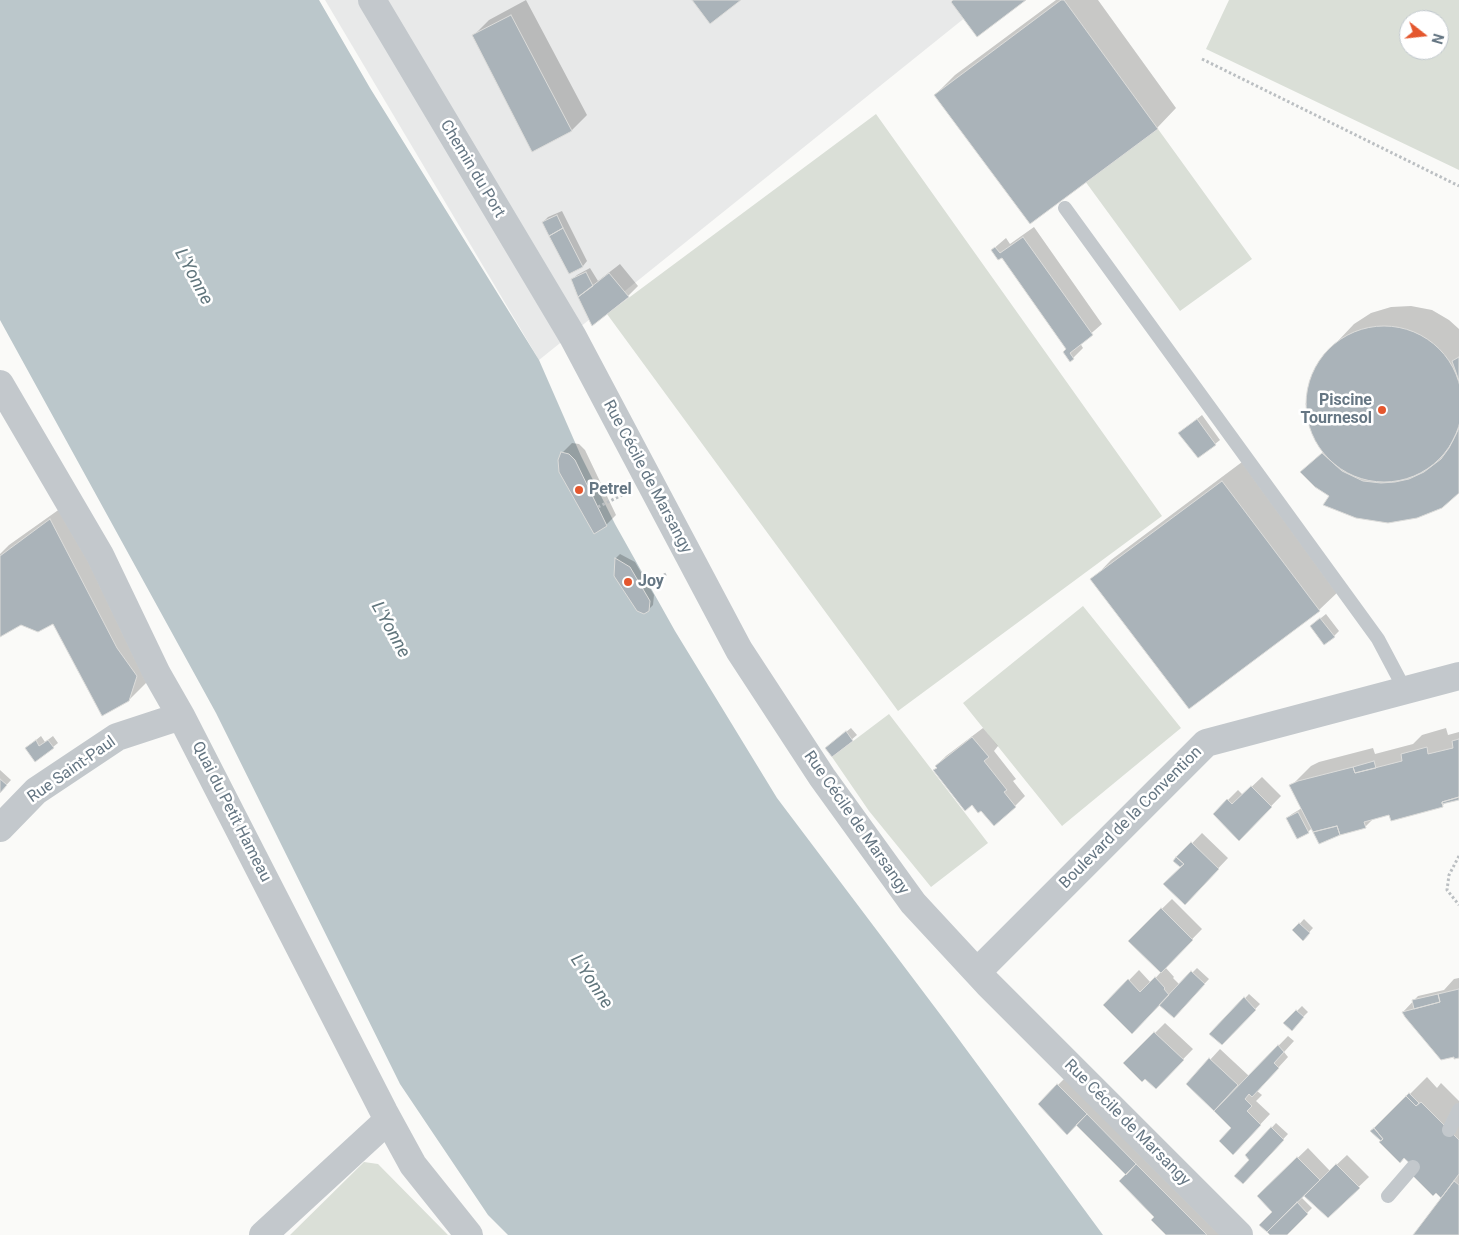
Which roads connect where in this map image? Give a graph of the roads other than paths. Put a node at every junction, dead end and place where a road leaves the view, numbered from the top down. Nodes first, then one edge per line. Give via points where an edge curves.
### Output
1 (372, 0) edge
2 (1065, 208) dead end
3 (573, 337) joint
4 (0, 384) edge
5 (1459, 676) edge
6 (1405, 690) junction
7 (181, 716) junction
8 (0, 828) edge
9 (978, 972) junction
10 (1459, 1110) edge
11 (388, 1120) junction
12 (1449, 1130) dead end
13 (1413, 1166) dead end
14 (1388, 1196) dead end
15 (263, 1235) edge
16 (469, 1235) edge
17 (1239, 1235) edge

1 - 3 street, Chemin du Port
2 - 6 lane via 1378,639
3 - 9 street, Rue Cécile de Marsangy via 739,650 822,776 913,903
4 - 7 street, Quai du Petit Hameau via 100,555 157,674
5 - 6 street, Boulevard de la Convention
6 - 9 street, Boulevard de la Convention via 1206,743
7 - 8 street, Rue Saint-Paul via 116,737 36,791
7 - 11 street, Quai du Petit Hameau
9 - 17 street, Rue Cécile de Marsangy
10 - 12 lane
11 - 15 street
11 - 16 street, Quai du Petit Hameau via 413,1165
13 - 14 lane

